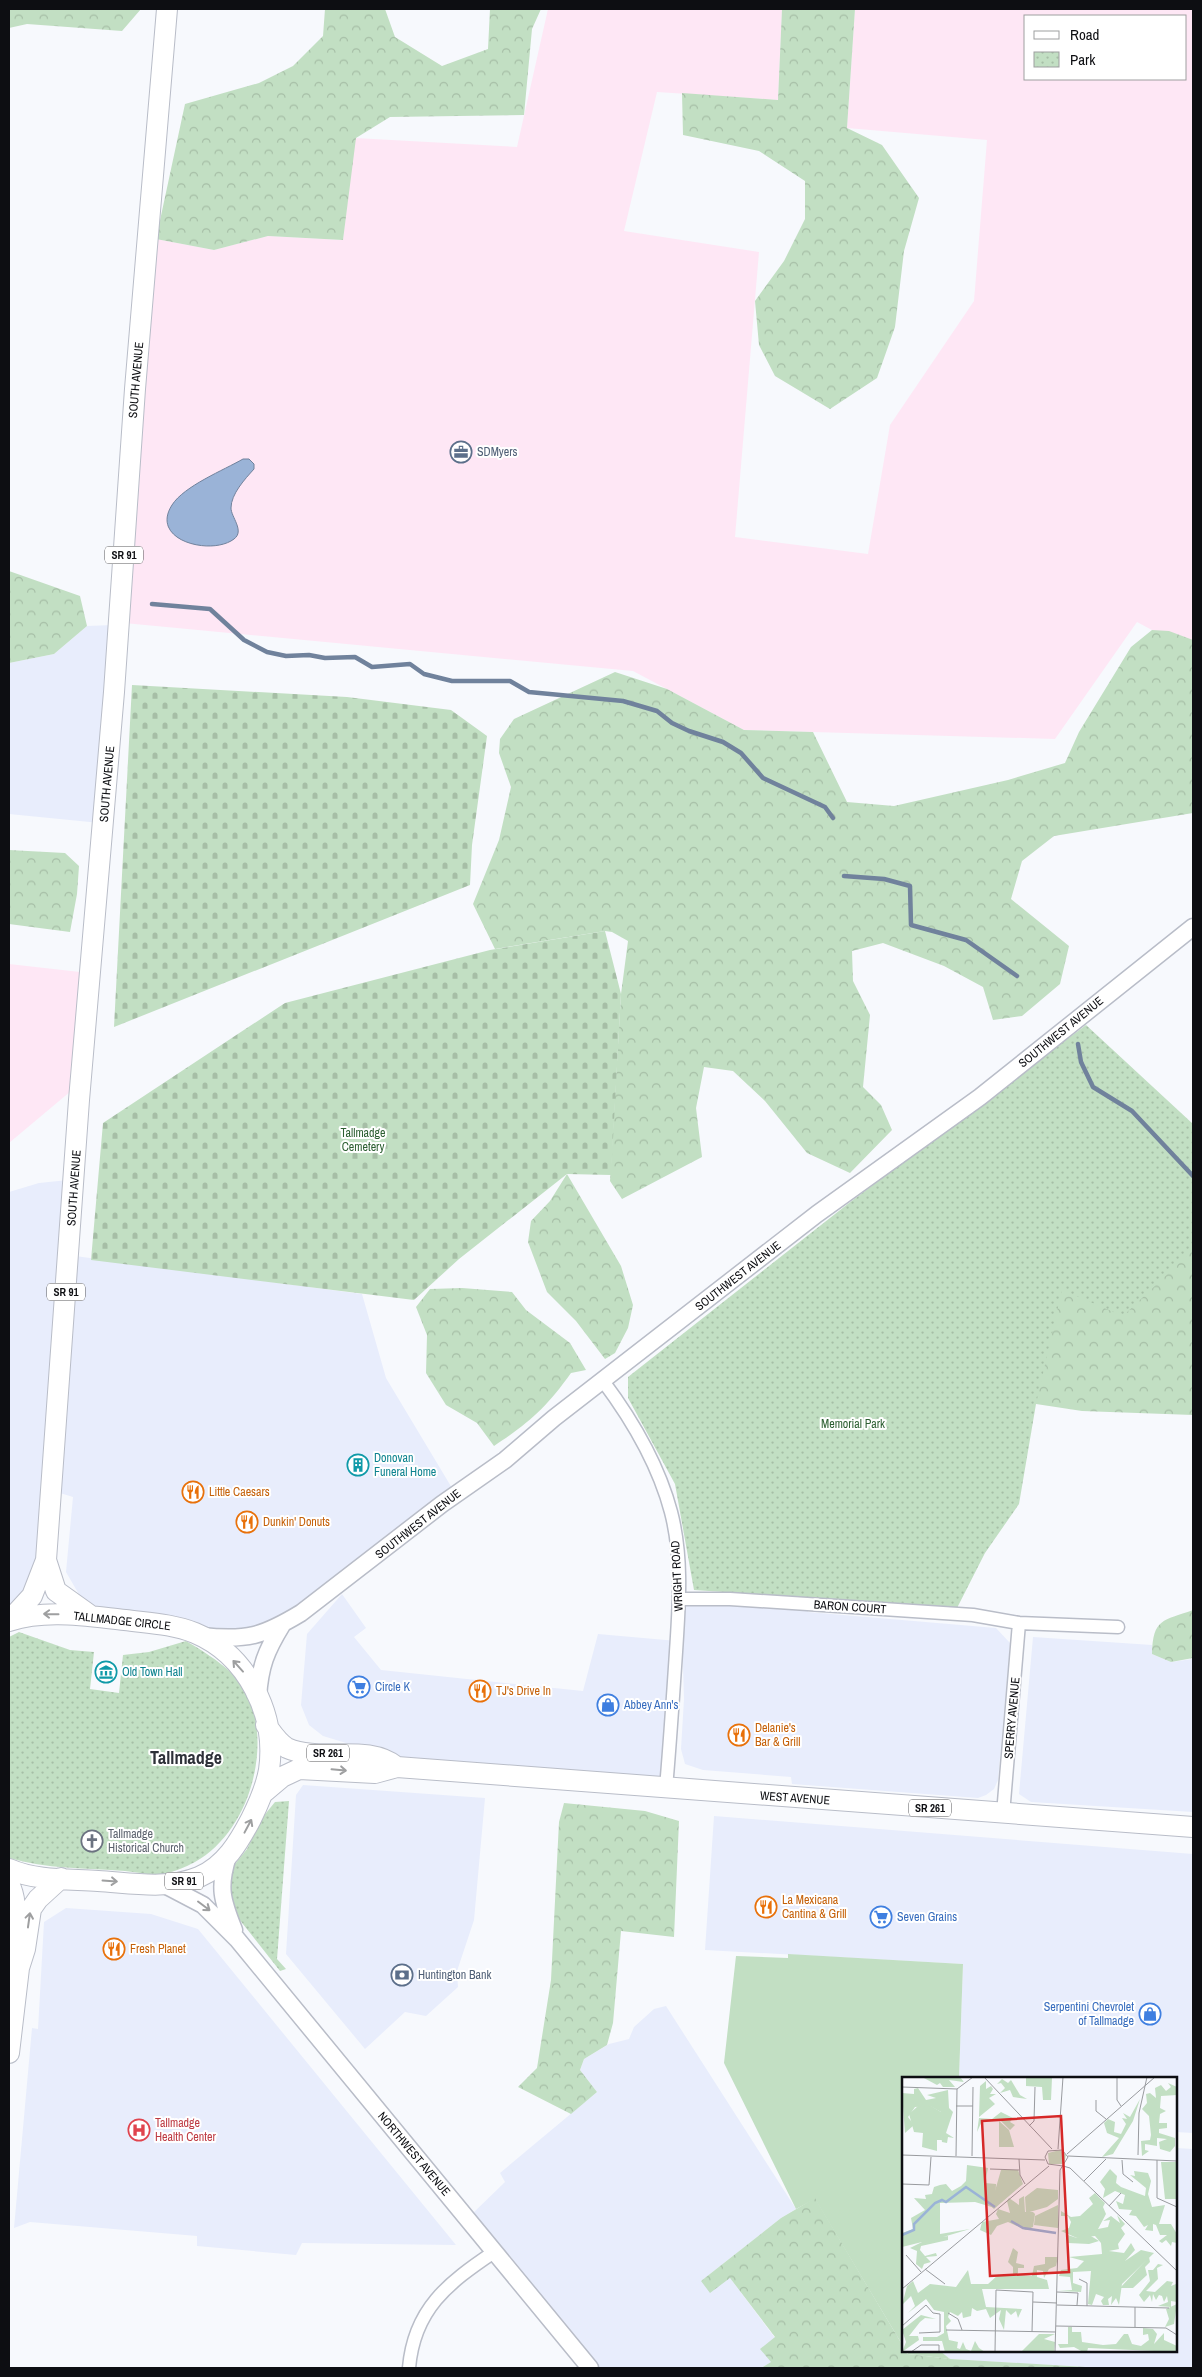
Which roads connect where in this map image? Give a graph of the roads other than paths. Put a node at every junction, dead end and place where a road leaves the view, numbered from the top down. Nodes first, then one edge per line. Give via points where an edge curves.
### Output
1 (167, 9) edge
2 (1193, 927) edge
3 (603, 1382) junction
4 (46, 1560) junction
5 (681, 1599) junction
6 (92, 1617) junction
7 (9, 1621) edge
8 (1019, 1623) junction
9 (282, 1625) junction
10 (1118, 1627) dead end
11 (200, 1636) junction
12 (258, 1697) junction
13 (266, 1725) junction
14 (397, 1767) junction
15 (666, 1788) junction
16 (263, 1793) junction
17 (1003, 1814) junction
18 (1193, 1827) edge
19 (228, 1856) junction
20 (9, 1869) edge
21 (61, 1878) junction
22 (9, 1884) edge
23 (163, 1884) junction
24 (237, 1939) junction
25 (19, 1968) junction
26 (9, 2053) edge
27 (494, 2252) junction
28 (409, 2368) edge
29 (590, 2368) edge

1 - 4 main road, SOUTH AVENUE / SR 91 via 79,1100
2 - 3 street, SOUTHWEST AVENUE via 980,1097 817,1214
3 - 5 street, WRIGHT ROAD via 623,1409 656,1468 671,1513
3 - 9 street, SOUTHWEST AVENUE via 505,1460
4 - 6 main road, SOUTH AVENUE / SR 91 via 56,1591
4 - 7 main road, SOUTH AVENUE / SR 91 via 32,1596
5 - 8 street, BARON COURT via 730,1599 964,1614
5 - 15 street, WRIGHT ROAD
6 -> 7 main road, TALLMADGE CIRCLE via 44,1614
6 - 11 main road, TALLMADGE CIRCLE / SR 91 via 161,1624
8 - 10 street, BARON COURT
8 - 17 street, SPERRY AVENUE
9 - 11 street, SOUTHWEST AVENUE via 247,1638
9 - 12 street, SOUTHWEST AVENUE via 263,1660
12 -> 11 main road, TALLMADGE CIRCLE / SR 91 via 246,1674 235,1662
12 - 13 main road, TALLMADGE CIRCLE / SR 91
13 - 14 main road, WEST AVENUE / SR 261 via 287,1748 376,1756
13 - 16 main road, TALLMADGE CIRCLE / SR 91 via 269,1769
14 - 15 main road, WEST AVENUE / SR 261
16 -> 14 main road, WEST AVENUE / SR 261 via 299,1768 375,1773
15 - 17 main road, WEST AVENUE / SR 261
19 -> 16 main road, TALLMADGE CIRCLE / SR 91
17 - 18 main road, WEST AVENUE / SR 261
19 - 23 main road, TALLMADGE CIRCLE / SR 91 via 198,1878
19 - 24 street, NORTHWEST AVENUE via 221,1893
20 - 21 main road, TALLMADGE CIRCLE via 33,1876
21 -> 23 main road, TALLMADGE CIRCLE / SR 91
25 -> 21 main road via 31,1909
22 - 25 main road via 15,1902 13,1946
23 -> 24 street, NORTHWEST AVENUE via 209,1909
24 - 27 street, NORTHWEST AVENUE
25 - 26 main road
27 - 28 street via 445,2287 424,2315 414,2336
27 - 29 street, NORTHWEST AVENUE

